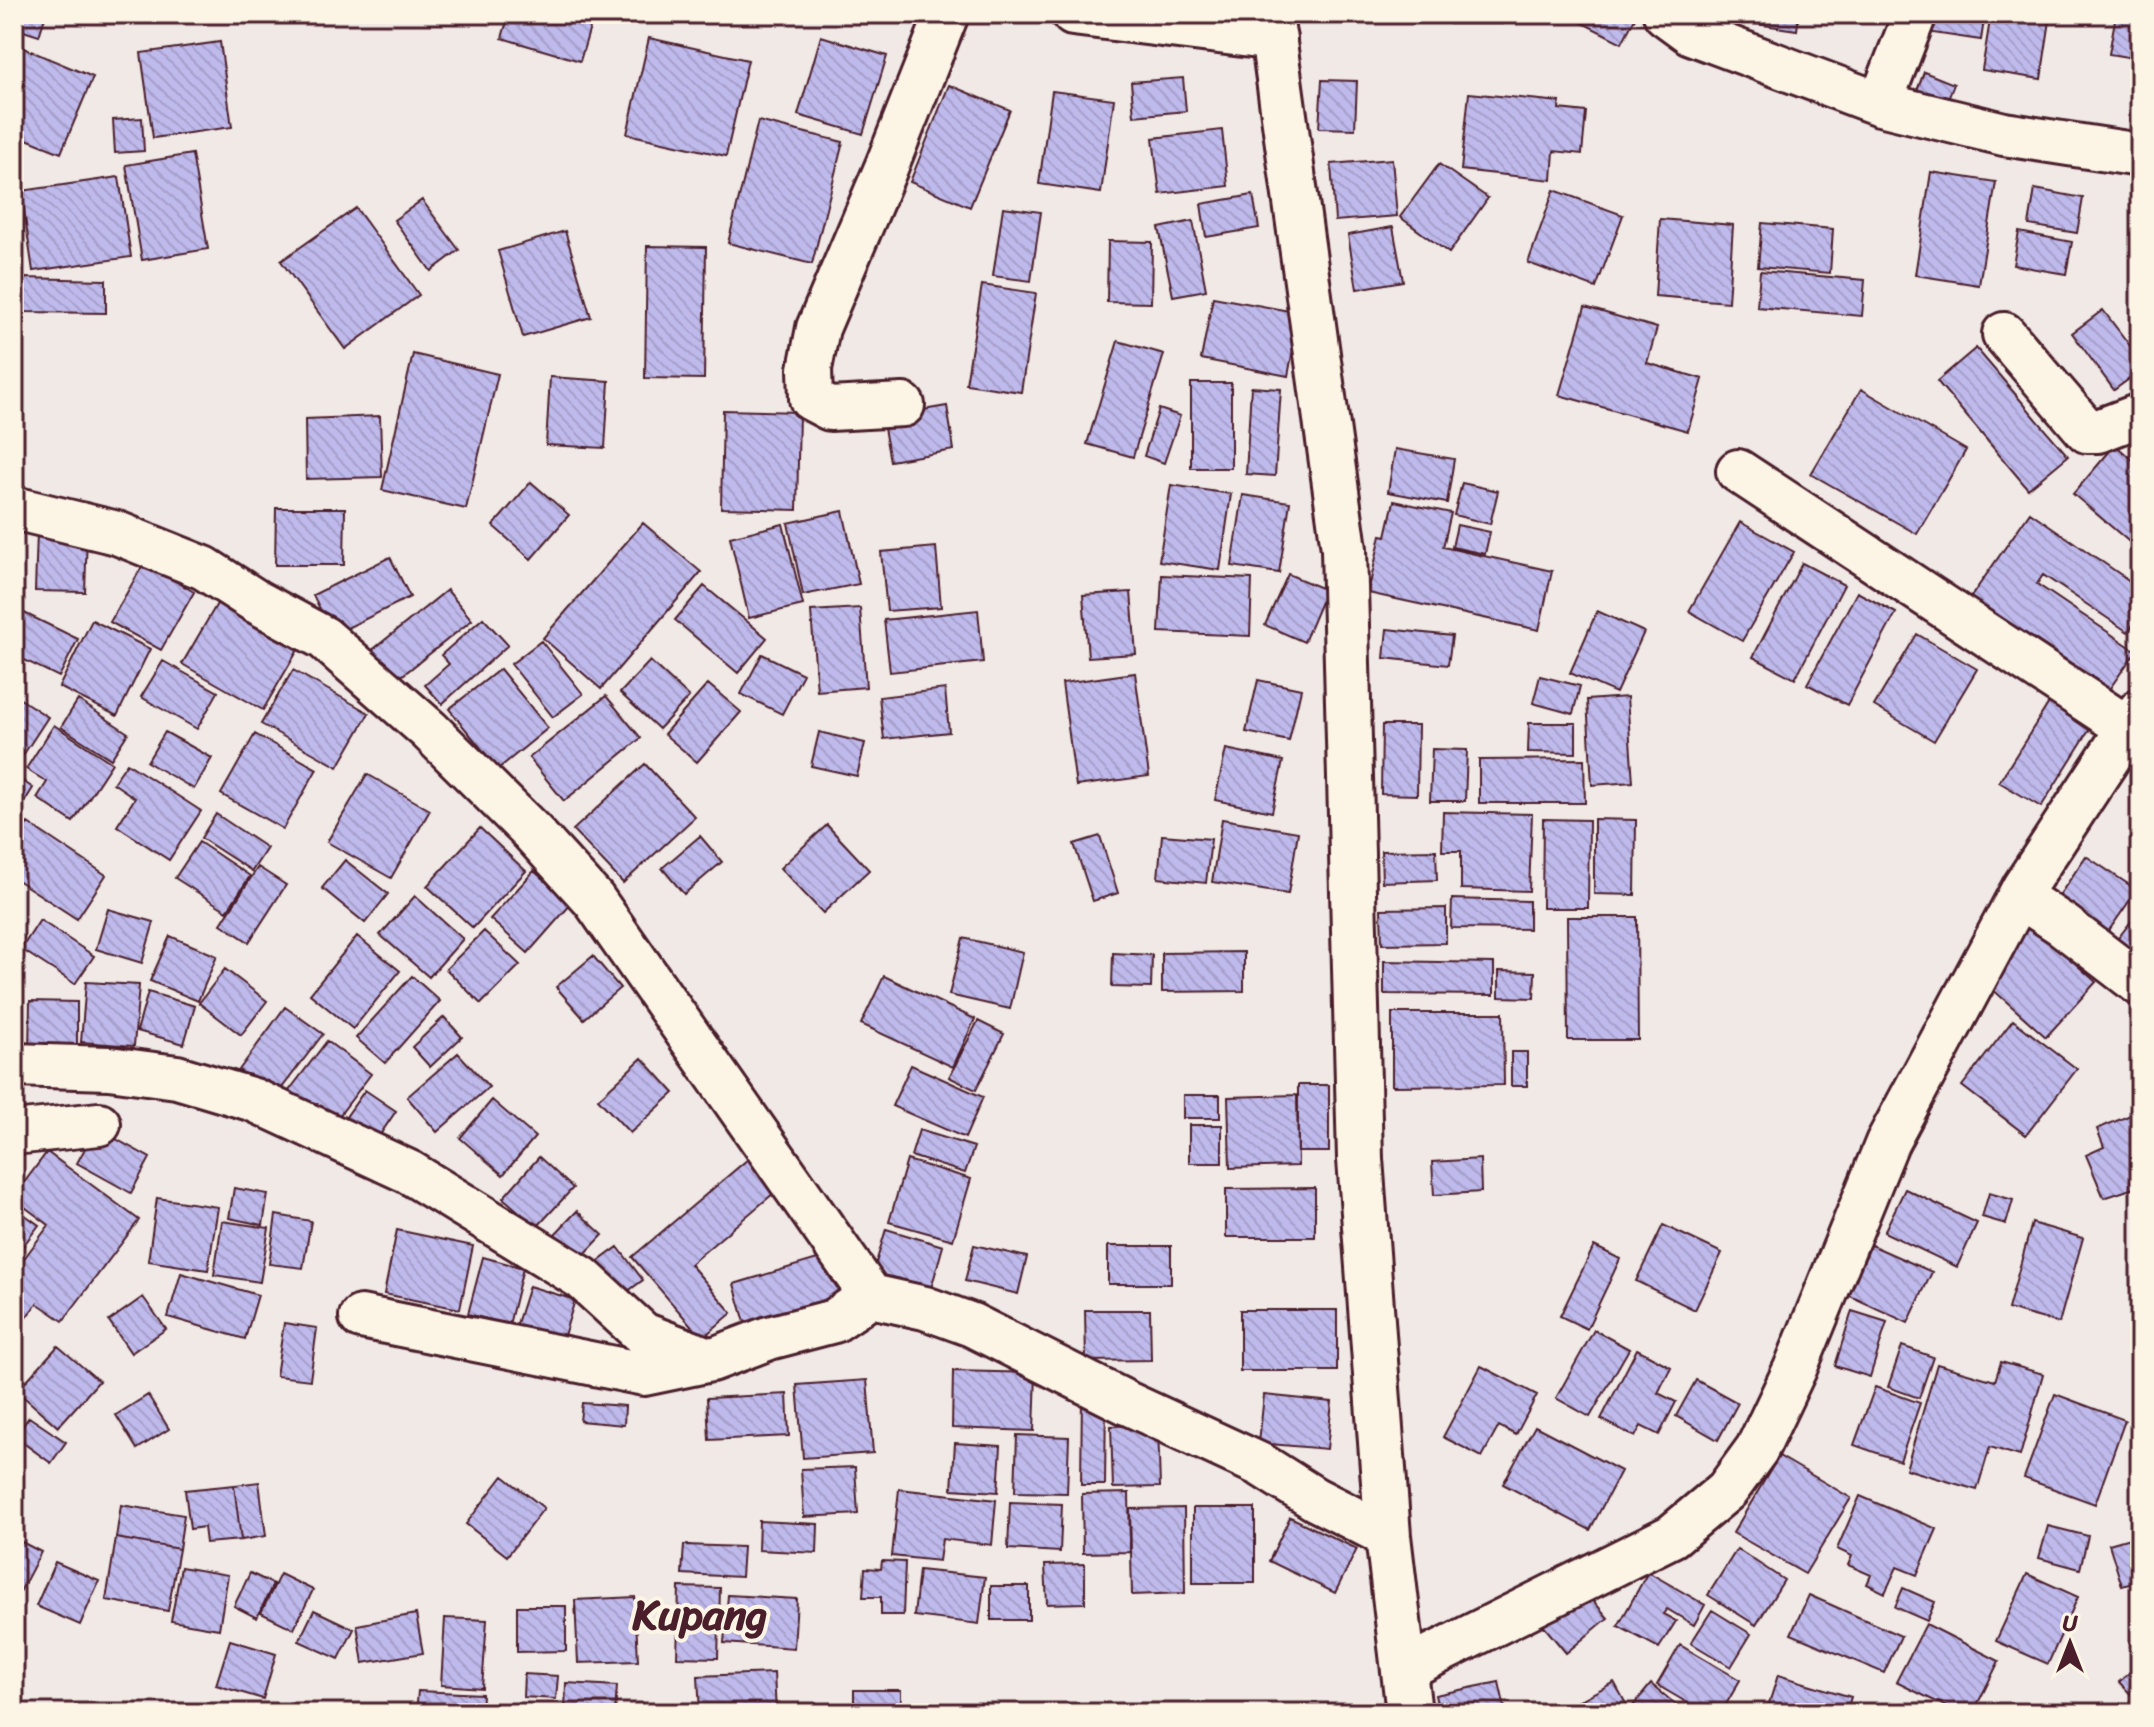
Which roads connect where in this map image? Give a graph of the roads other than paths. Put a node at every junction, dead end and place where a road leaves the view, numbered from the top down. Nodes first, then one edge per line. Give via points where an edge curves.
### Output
1 (947, 14) edge
2 (1073, 14) edge
3 (1665, 14) edge
4 (1915, 14) edge
5 (1272, 26) edge
6 (1880, 104) junction
7 (2140, 155) edge
8 (2004, 334) dead end
9 (903, 405) dead end
10 (2140, 415) edge
11 (1738, 471) dead end
12 (14, 508) edge
13 (2134, 719) edge
14 (2019, 896) junction
15 (2140, 984) edge
16 (14, 1065) edge
17 (99, 1124) dead end
18 (14, 1133) edge
19 (871, 1296) junction
20 (361, 1317) dead end
21 (711, 1360) junction
22 (1388, 1536) junction
23 (1405, 1669) junction
24 (1409, 1713) edge

1 - 9 street via 818,328 810,369 811,399 830,409
2 - 5 street
3 - 6 street via 1691,33
4 - 6 street
5 - 22 street via 1344,549 1360,1159
6 - 7 street via 2004,134
8 - 10 street via 2087,431
11 - 13 street
12 - 19 street via 117,533 204,568 324,638 429,730 594,900
13 - 14 street
14 - 15 street
14 - 23 street via 1887,1143 1795,1369 1757,1449 1727,1490 1672,1536
16 - 21 street via 177,1077 254,1100 409,1172 582,1278 643,1334
17 - 18 street
19 - 21 street via 834,1321
19 - 22 street via 972,1325 1249,1459
20 - 21 street via 644,1374
22 - 23 street
23 - 24 street

